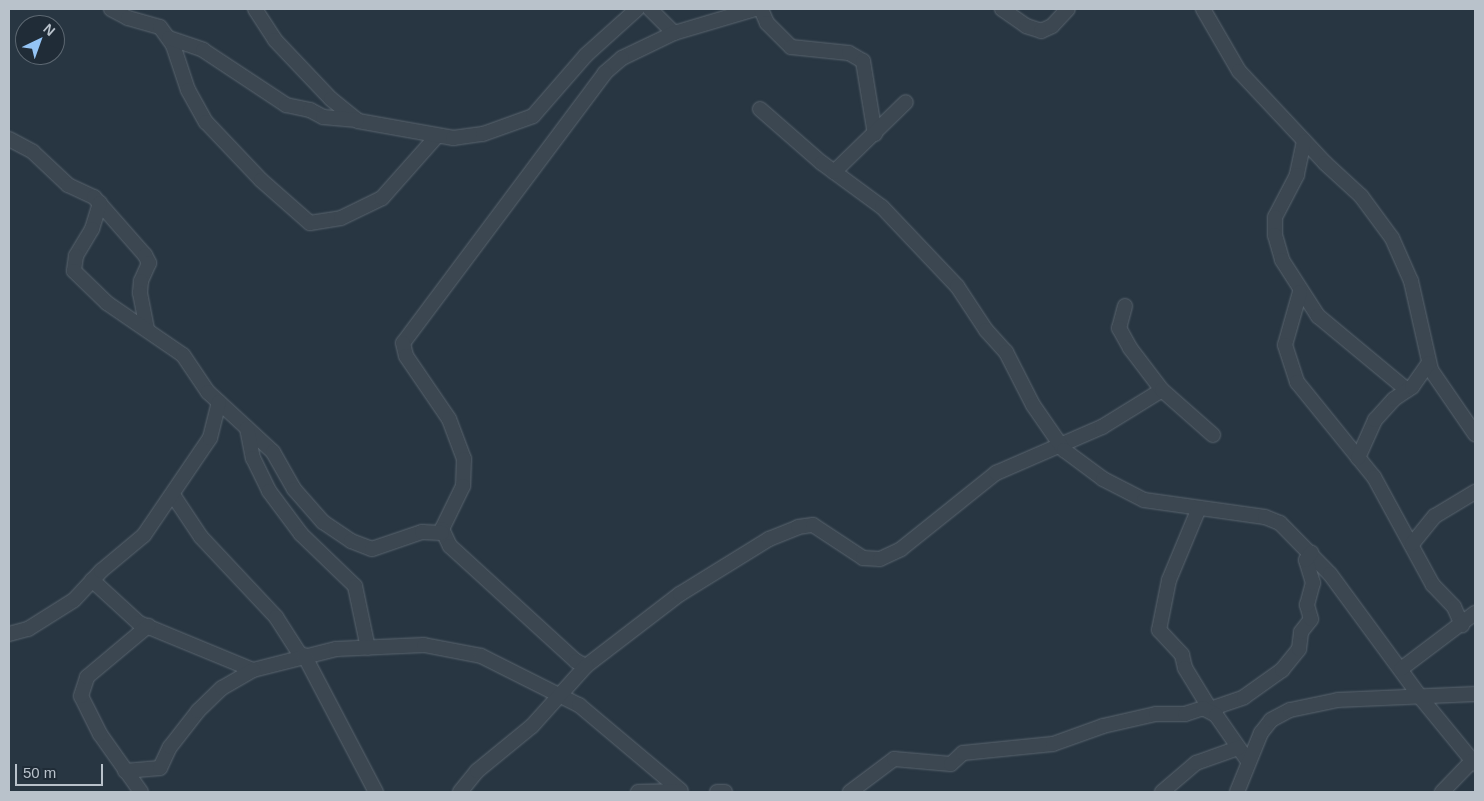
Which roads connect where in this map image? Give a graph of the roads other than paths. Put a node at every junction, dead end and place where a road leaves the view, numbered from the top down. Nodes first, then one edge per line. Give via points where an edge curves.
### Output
1 (111, 9) edge
2 (255, 9) edge
3 (637, 9) edge
4 (650, 9) edge
5 (755, 9) edge
6 (761, 9) edge
7 (1002, 9) edge
8 (1068, 9) edge
9 (1203, 9) edge
10 (674, 33) junction
11 (169, 38) junction
12 (906, 102) dead end
13 (760, 109) dead end
14 (358, 120) junction
15 (875, 134) junction
16 (437, 136) junction
17 (9, 139) edge
18 (1304, 141) junction
19 (834, 172) junction
20 (100, 203) junction
21 (1300, 292) junction
22 (1125, 306) dead end
23 (147, 329) junction
24 (1429, 363) junction
25 (1162, 390) junction
26 (1407, 390) junction
27 (219, 402) junction
28 (247, 428) junction
29 (1475, 434) edge
30 (1213, 435) dead end
31 (1060, 445) junction
32 (1358, 458) junction
33 (1475, 492) edge
34 (173, 495) junction
35 (1199, 508) junction
36 (442, 533) junction
37 (1412, 544) junction
38 (1311, 554) junction
39 (92, 580) junction
40 (1475, 613) edge
41 (1462, 625) junction
42 (148, 626) junction
43 (9, 634) edge
44 (368, 648) junction
45 (302, 655) junction
46 (586, 666) junction
47 (1401, 669) junction
48 (253, 670) junction
49 (561, 694) junction
50 (1475, 694) edge
51 (1421, 698) junction
52 (1210, 709) junction
53 (1238, 748) junction
54 (1248, 761) junction
55 (1474, 763) edge
56 (125, 771) junction
57 (140, 792) edge
58 (376, 792) edge
59 (460, 792) edge
60 (638, 792) edge
61 (683, 792) edge
62 (717, 792) edge
63 (725, 792) edge
64 (850, 792) edge
65 (1162, 792) edge
66 (1237, 792) edge
67 (1442, 792) edge

1 - 11 street via 128,18 160,26
2 - 14 street via 272,36 326,94
3 - 16 street via 586,55 534,116 471,137
4 - 10 street
5 - 10 street
6 - 15 street via 768,23 791,47 849,53 863,61
7 - 8 street via 1026,26 1040,31 1052,26
9 - 18 street via 1239,71
10 - 36 street via 622,58 605,73 403,344 406,356 449,419 464,459 463,486
11 - 14 street via 203,50 286,105 310,110 323,117
11 - 16 street via 192,100 206,122 261,180 310,223 341,218 382,198
12 - 15 street
13 - 19 street
14 - 16 street
15 - 19 street
17 - 20 street via 33,152 68,185 86,192
18 - 21 street via 1297,174 1280,203 1274,224 1280,254
18 - 24 street via 1361,196 1398,248 1414,292
19 - 31 street via 882,207 957,286 986,330 1006,352
20 - 23 street via 149,262 140,289
20 - 23 street via 92,229 76,256 74,270 107,303
21 - 26 street via 1318,316
21 - 32 street via 1285,342 1290,366 1302,390
22 - 25 street via 1120,322 1121,334
23 - 27 street via 183,355 194,374
24 - 26 street
24 - 29 street via 1441,388
25 - 30 street
25 - 31 street via 1102,427
26 - 32 street via 1375,420
27 - 28 street
27 - 34 street via 210,438
28 - 36 street via 273,452 294,489 311,510 351,541 372,549 422,532
28 - 44 street via 253,458 269,491 300,534 356,586
31 - 35 street via 1103,479 1141,499
31 - 46 street via 996,473 905,546 880,560 863,558 813,525 798,527 769,539 680,594
32 - 37 street via 1389,502
33 - 37 street via 1435,516
34 - 39 street via 144,535
34 - 45 street via 201,537 276,617
35 - 38 street via 1275,520
35 - 52 street via 1169,580 1159,630 1182,655 1185,668
36 - 46 street via 450,546 571,657
37 - 41 street via 1433,585 1457,610
38 - 47 street
38 - 52 street via 1306,560 1313,584 1307,605 1311,619 1301,632 1299,649 1282,670 1244,697
39 - 42 street via 127,615
39 - 43 street via 59,610 22,632
40 - 41 street
41 - 47 street
42 - 48 street
42 - 56 street via 87,677 81,692 82,702 92,721
44 - 45 street
44 - 49 street via 424,645 473,653
45 - 48 street
45 - 58 street
46 - 49 street
47 - 51 street
48 - 56 street via 222,688 198,711 170,747 159,769
49 - 59 street via 532,726 477,771
49 - 61 street
50 - 51 street
51 - 54 street via 1338,700 1296,708 1268,723
51 - 55 street
52 - 53 street
52 - 64 street via 1175,715 1156,714 1103,726 1053,744 963,753 951,764 894,759
53 - 54 street
53 - 65 street via 1196,764
54 - 66 street
55 - 67 street
56 - 57 street
60 - 61 street via 649,789
62 - 63 street

